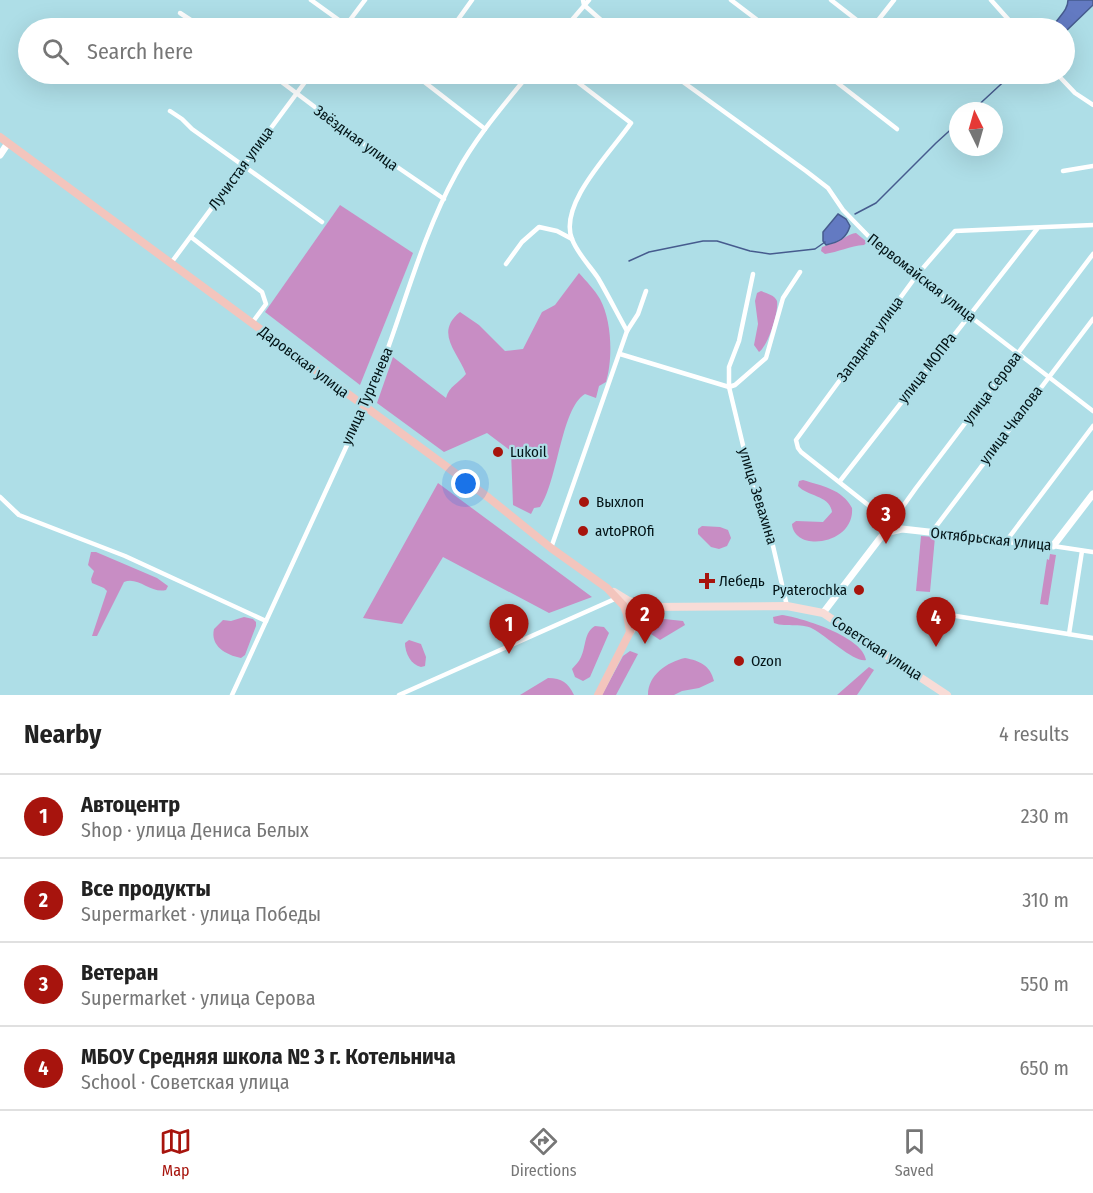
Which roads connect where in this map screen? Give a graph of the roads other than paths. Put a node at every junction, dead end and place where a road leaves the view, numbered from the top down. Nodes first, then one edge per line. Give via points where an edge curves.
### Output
1 (311, 0) edge
2 (365, 0) edge
3 (472, 0) edge
4 (589, 0) edge
5 (731, 0) edge
6 (831, 0) edge
7 (894, 0) edge
8 (991, 0) edge
9 (583, 2) edge
10 (180, 12) dead end
11 (189, 18) edge
12 (334, 18) edge
13 (353, 18) edge
14 (459, 18) edge
15 (572, 18) edge
16 (600, 18) edge
17 (755, 18) edge
18 (856, 18) edge
19 (879, 18) edge
20 (1007, 18) edge
21 (286, 84) edge
22 (304, 84) edge
23 (430, 84) edge
24 (521, 84) edge
25 (580, 84) edge
26 (686, 84) edge
27 (839, 84) edge
28 (1066, 84) edge
29 (296, 94) junction
30 (1093, 105) edge
31 (170, 111) dead end
32 (484, 129) junction
33 (897, 129) dead end
34 (0, 137) edge
35 (8, 143) junction
36 (0, 154) edge
37 (243, 165) junction
38 (1093, 166) edge
39 (1063, 171) dead end
40 (444, 199) junction
41 (322, 222) dead end
42 (1093, 225) edge
43 (1037, 229) junction
44 (191, 237) junction
45 (572, 239) junction
46 (1093, 254) edge
47 (171, 263) junction
48 (506, 264) dead end
49 (800, 272) dead end
50 (753, 274) dead end
51 (917, 275) junction
52 (646, 291) dead end
53 (968, 315) junction
54 (1093, 319) edge
55 (252, 323) junction
56 (627, 331) junction
57 (620, 354) junction
58 (1018, 354) junction
59 (1048, 376) junction
60 (729, 387) junction
61 (364, 406) junction
62 (1093, 411) edge
63 (1093, 426) edge
64 (840, 481) junction
65 (1093, 494) edge
66 (0, 497) edge
67 (891, 523) junction
68 (897, 530) junction
69 (889, 532) junction
70 (931, 533) junction
71 (1007, 540) junction
72 (1053, 546) junction
73 (551, 548) junction
74 (1082, 551) junction
75 (1093, 552) edge
76 (607, 588) junction
77 (617, 598) junction
78 (637, 605) joint
79 (787, 606) junction
80 (660, 607) junction
81 (925, 611) dead end
82 (823, 613) junction
83 (266, 621) junction
84 (630, 632) junction
85 (1069, 634) junction
86 (1093, 638) edge
87 (232, 695) edge
88 (399, 695) edge
89 (598, 695) edge
90 (947, 695) edge

1 - 12 street
2 - 13 street
3 - 14 street
4 - 9 street
5 - 17 street
6 - 18 street
7 - 19 street
8 - 20 street
9 - 15 street
9 - 16 street
10 - 11 street
21 - 29 street, Звёздная улица
22 - 29 street, Лучистая улица
23 - 32 street
24 - 32 street, улица Тургенева
25 - 45 street via 631,123 574,205
26 - 51 street, Первомайская улица via 828,188 867,235
27 - 33 street
28 - 30 street
29 - 37 street, Лучистая улица
29 - 40 street, Звёздная улица
31 - 37 street
32 - 40 street, улица Тургенева via 465,156
34 - 35 highway, Даровская улица
35 - 36 street
35 - 47 highway, Даровская улица
37 - 41 street
37 - 44 street, Лучистая улица
38 - 39 street
40 - 61 street, улица Тургенева
42 - 43 street
43 - 51 street, Западная улица via 955,231
43 - 53 street, улица МОПРа
44 - 47 street, Лучистая улица
44 - 55 street via 262,292 266,304
45 - 48 street via 539,227
45 - 56 street
46 - 58 street, улица Серова
47 - 55 highway, Даровская улица
49 - 60 street via 783,298 766,358
50 - 60 street, улица Зевахина via 739,341 729,367
51 - 53 street, Первомайская улица
51 - 64 street, Западная улица via 796,440 801,452
52 - 56 street
53 - 58 street, Первомайская улица
53 - 64 street, улица МОПРа
54 - 59 street, улица Чкалова
55 - 61 highway, Даровская улица
56 - 57 street
57 - 60 street
57 - 73 street
58 - 59 street, Первомайская улица
58 - 67 street, улица Серова
59 - 62 street, Первомайская улица
59 - 70 street, улица Чкалова
60 - 79 street, улица Зевахина
61 - 73 highway, Даровская улица
61 - 83 street, улица Тургенева
63 - 71 street
64 - 67 street
65 - 72 street
66 - 83 street via 19,515 124,556
67 - 68 street
67 - 69 street
68 - 69 street, Октябрьская улица
68 - 70 street, Октябрьская улица
69 - 82 street via 881,537
70 - 71 street, Октябрьская улица
71 - 72 street, Октябрьская улица
72 - 74 street, Октябрьская улица
73 - 76 highway, Даровская улица
74 - 75 street, Октябрьская улица
74 - 85 street
76 - 77 highway, Даровская улица
76 - 78 main road, Даровская улица
77 - 84 highway, Даровская улица via 627,614
77 - 88 street
78 - 80 main road, Советская улица
79 - 80 main road, Советская улица
79 - 82 main road, Советская улица
80 - 84 main road, Советская улица via 641,617
81 - 85 street
82 - 90 main road, Советская улица
83 - 87 street, улица Тургенева
84 - 89 highway
85 - 86 street

